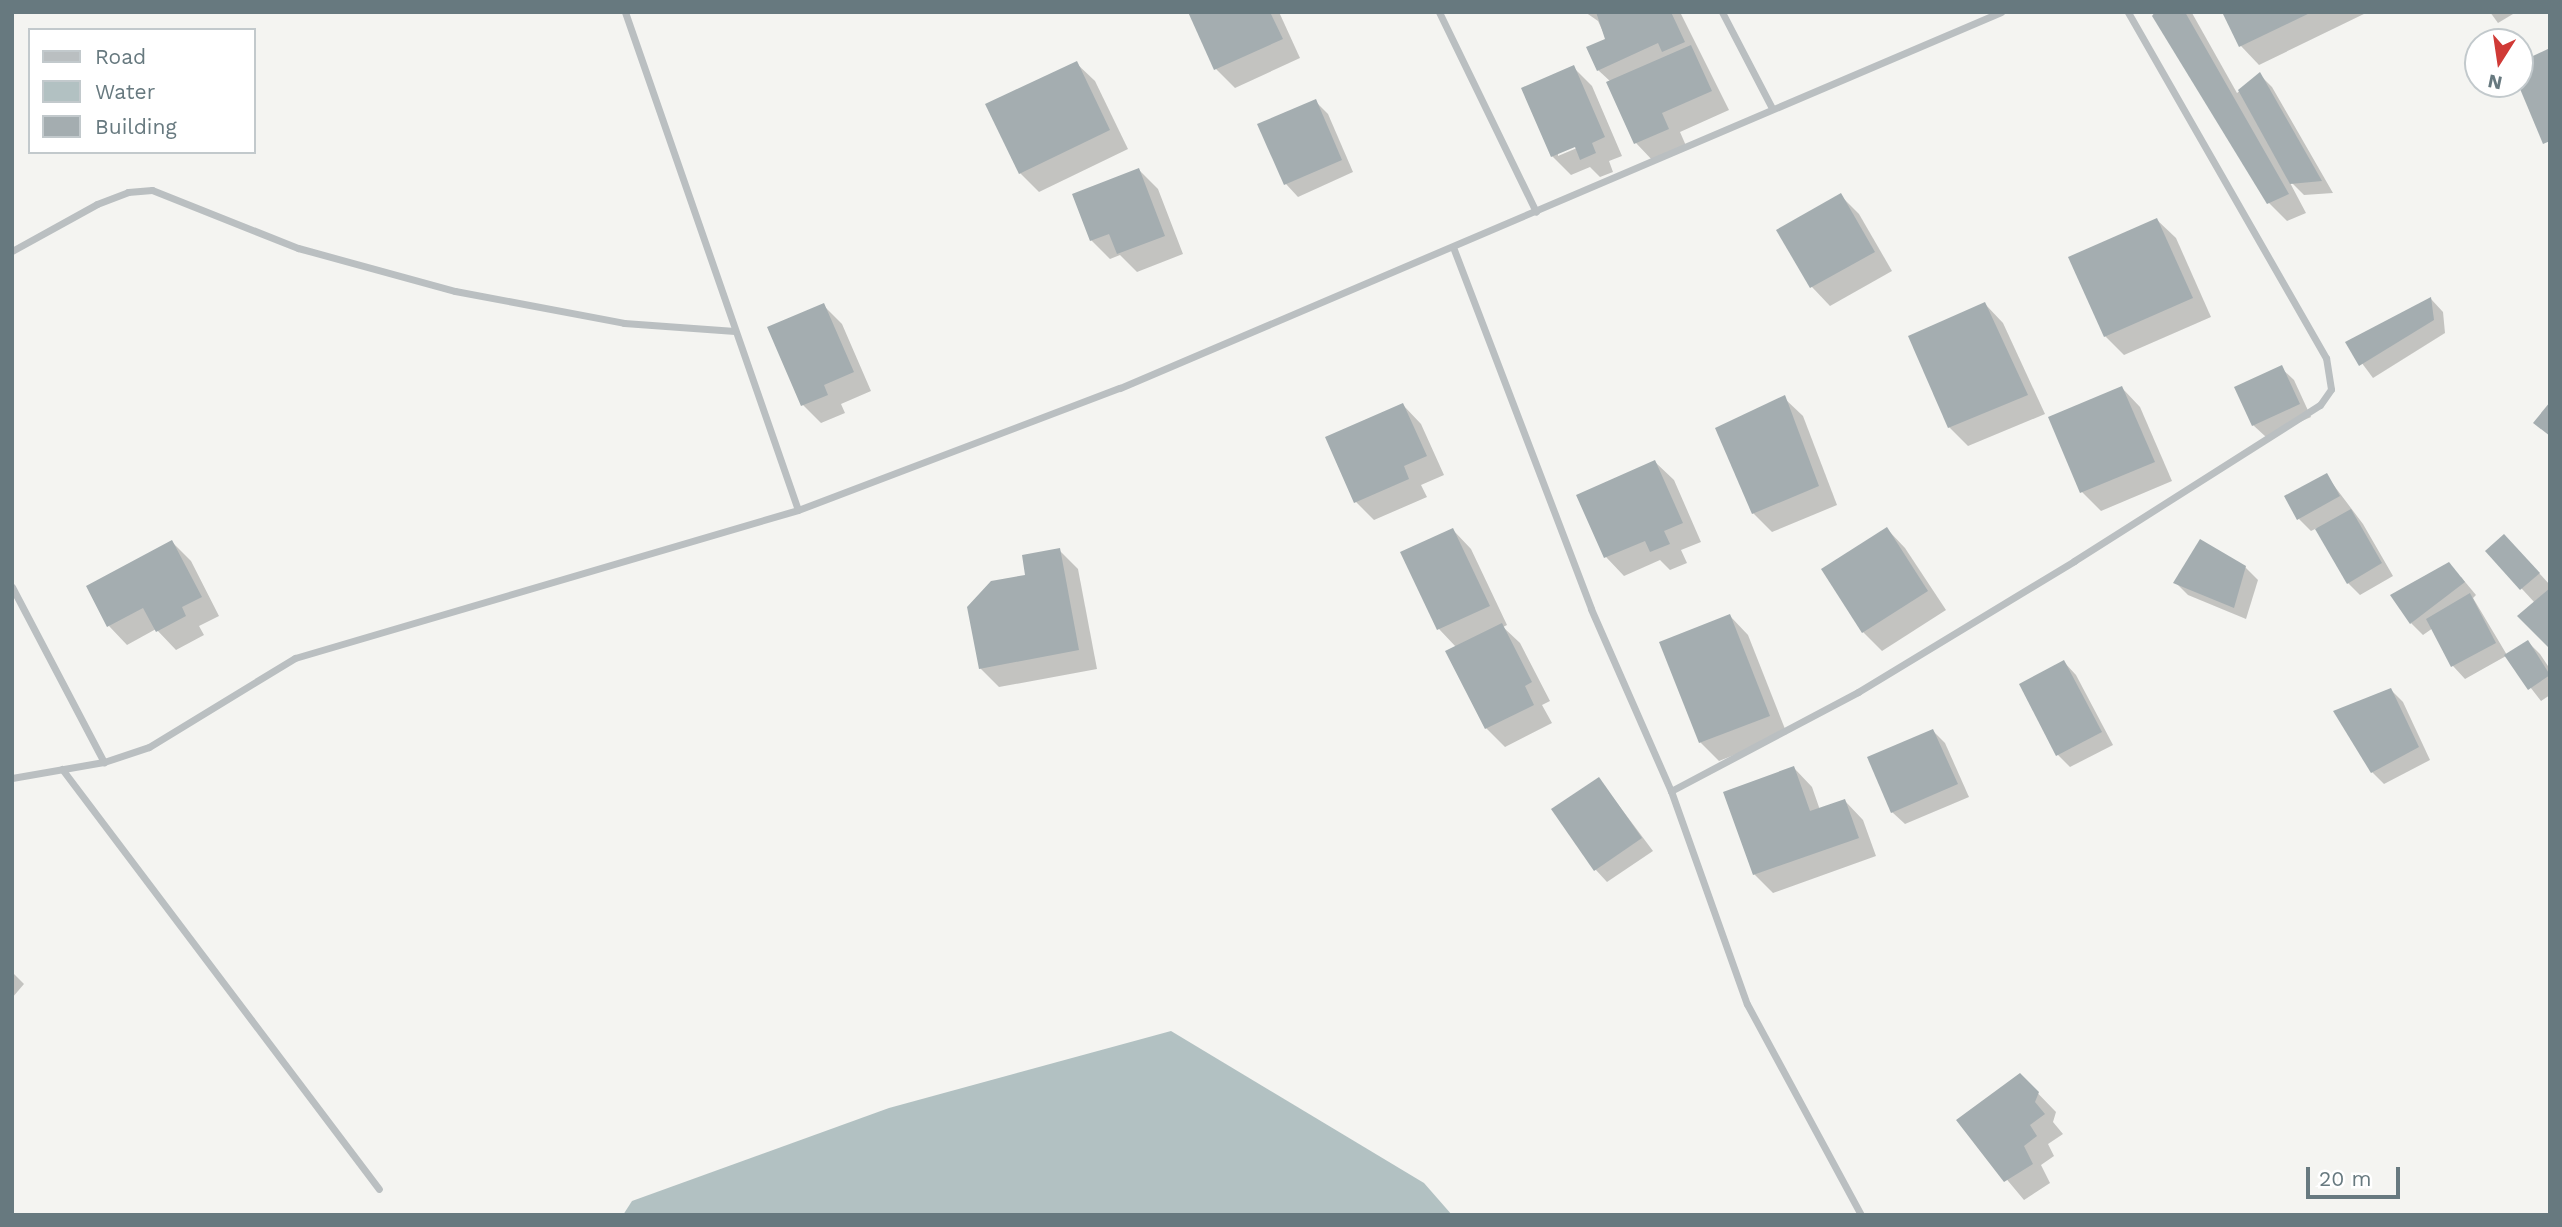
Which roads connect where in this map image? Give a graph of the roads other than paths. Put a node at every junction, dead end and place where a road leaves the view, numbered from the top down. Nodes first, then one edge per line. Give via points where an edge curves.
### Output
1 (625, 12) edge
2 (1439, 12) edge
3 (1722, 12) edge
4 (2001, 12) edge
5 (2128, 12) edge
6 (1772, 108) junction
7 (1536, 212) junction
8 (1453, 247) junction
9 (12, 251) edge
10 (734, 331) junction
11 (798, 510) junction
12 (12, 587) edge
13 (104, 762) junction
14 (62, 769) junction
15 (12, 778) edge
16 (1671, 791) junction
17 (379, 1189) dead end
18 (1861, 1215) edge

1 - 10 street
2 - 7 street
3 - 6 street
4 - 6 street
5 - 16 street via 2326,358 2331,389 2320,405 2063,568 1858,692
6 - 7 street
7 - 8 street
8 - 11 street via 1120,388
8 - 16 street via 1591,609
9 - 10 street via 97,204 128,192 152,190 298,248 455,292 624,323
10 - 11 street
11 - 13 street via 295,658 196,722 149,747
12 - 13 street
13 - 14 street
14 - 15 street
14 - 17 street
16 - 18 street via 1747,1004

